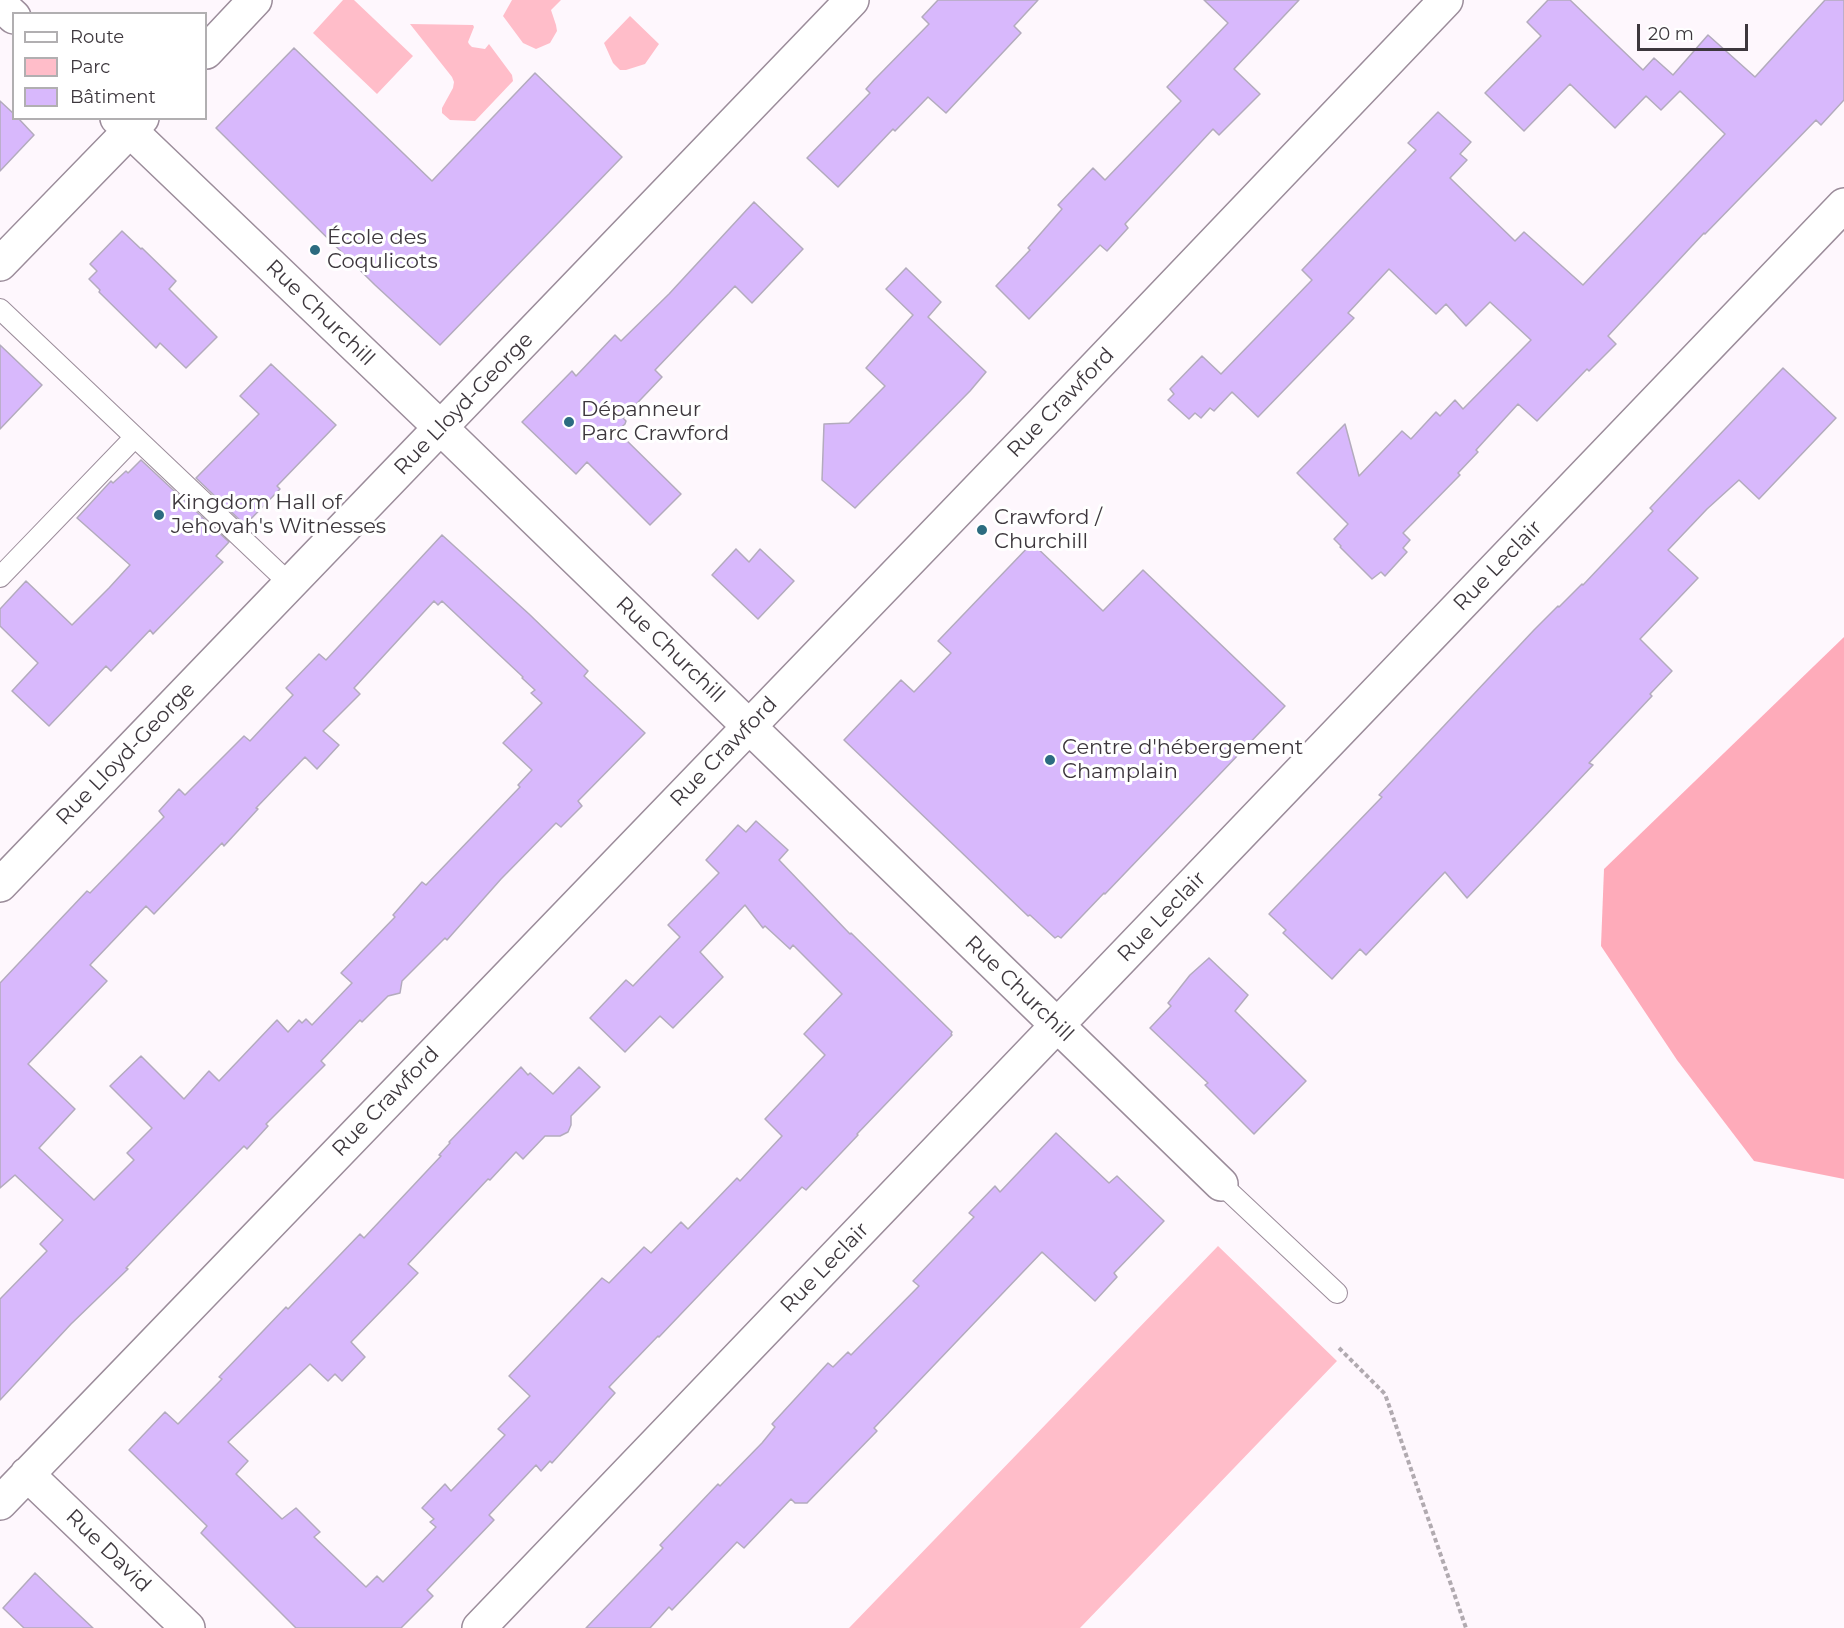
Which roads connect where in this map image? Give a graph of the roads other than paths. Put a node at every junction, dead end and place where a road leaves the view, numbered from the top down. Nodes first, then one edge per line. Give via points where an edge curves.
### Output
1 (255, 0) edge
2 (852, 0) edge
3 (1446, 0) edge
4 (0, 4) edge
5 (12, 15) edge
6 (207, 51) edge
7 (130, 123) edge
8 (1844, 205) edge
9 (0, 264) edge
10 (0, 309) edge
11 (441, 428) junction
12 (135, 437) junction
13 (0, 577) edge
14 (290, 584) junction
15 (748, 727) junction
16 (0, 885) edge
17 (1057, 1026) junction
18 (1221, 1184) joint
19 (1337, 1293) dead end
20 (27, 1474) junction
21 (0, 1503) edge
22 (188, 1628) edge
23 (479, 1628) edge

1 - 6 street
2 - 11 street, Rue Lloyd-George
3 - 15 street, Rue Crawford
4 - 5 street
7 - 9 street
7 - 11 street, Rue Churchill
8 - 17 street, Rue Leclair
10 - 12 lane
11 - 14 street, Rue Lloyd-George
11 - 15 street, Rue Churchill
12 - 13 lane
12 - 14 lane
14 - 16 street, Rue Lloyd-George
15 - 17 street, Rue Churchill
15 - 20 street, Rue Crawford
17 - 18 street, Rue Churchill
17 - 23 street, Rue Leclair
18 - 19 lane
20 - 21 street, Rue Crawford
20 - 22 street, Rue David

